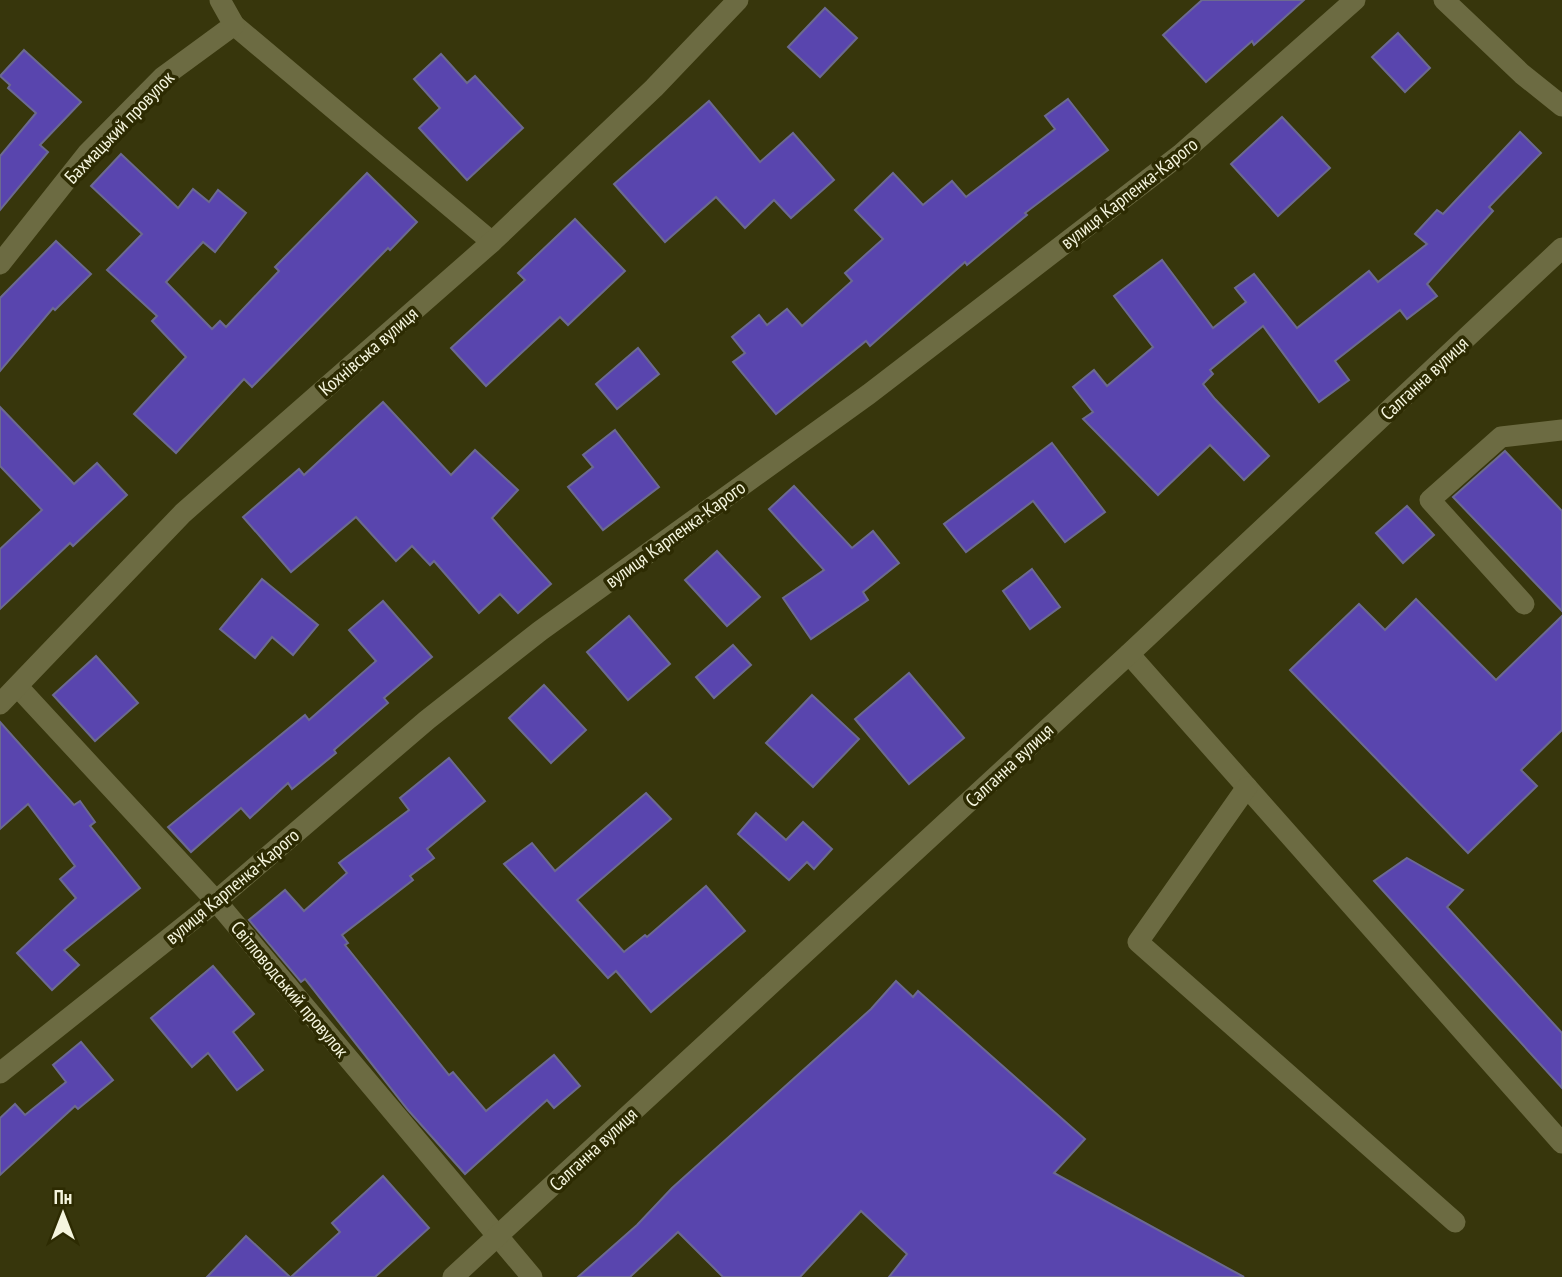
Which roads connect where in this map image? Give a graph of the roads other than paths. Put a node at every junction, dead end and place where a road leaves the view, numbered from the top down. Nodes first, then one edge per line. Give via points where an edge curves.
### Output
1 (220, 0) edge
2 (738, 0) edge
3 (1355, 0) edge
4 (1444, 0) edge
5 (234, 25) junction
6 (1562, 106) edge
7 (492, 242) junction
8 (1562, 248) edge
9 (0, 264) edge
10 (1562, 430) edge
11 (1524, 604) dead end
12 (1129, 654) junction
13 (18, 687) junction
14 (0, 704) edge
15 (1247, 787) junction
16 (216, 901) junction
17 (0, 1073) edge
18 (1562, 1143) edge
19 (1455, 1222) dead end
20 (497, 1236) junction
21 (453, 1277) edge
22 (532, 1277) edge

1 - 5 street
2 - 7 street, Кохнівська вулиця via 654,88
3 - 16 street, вулиця Карпенка-Карого via 1181,155 869,394 540,631 427,720
4 - 6 street
5 - 7 street
5 - 9 street, Бахмацький провулок via 163,77 96,145
7 - 13 street, Кохнівська вулиця via 183,513
8 - 12 street, Салганна вулиця
10 - 11 street via 1501,437 1430,500
12 - 15 street
12 - 20 street, Салганна вулиця
13 - 14 street, Кохнівська вулиця
13 - 16 street, Світловодський провулок
15 - 18 street
15 - 19 street via 1138,942
16 - 17 street, вулиця Карпенка-Карого
16 - 20 street, Світловодський провулок
20 - 21 street, Салганна вулиця
20 - 22 street, Світловодський провулок

